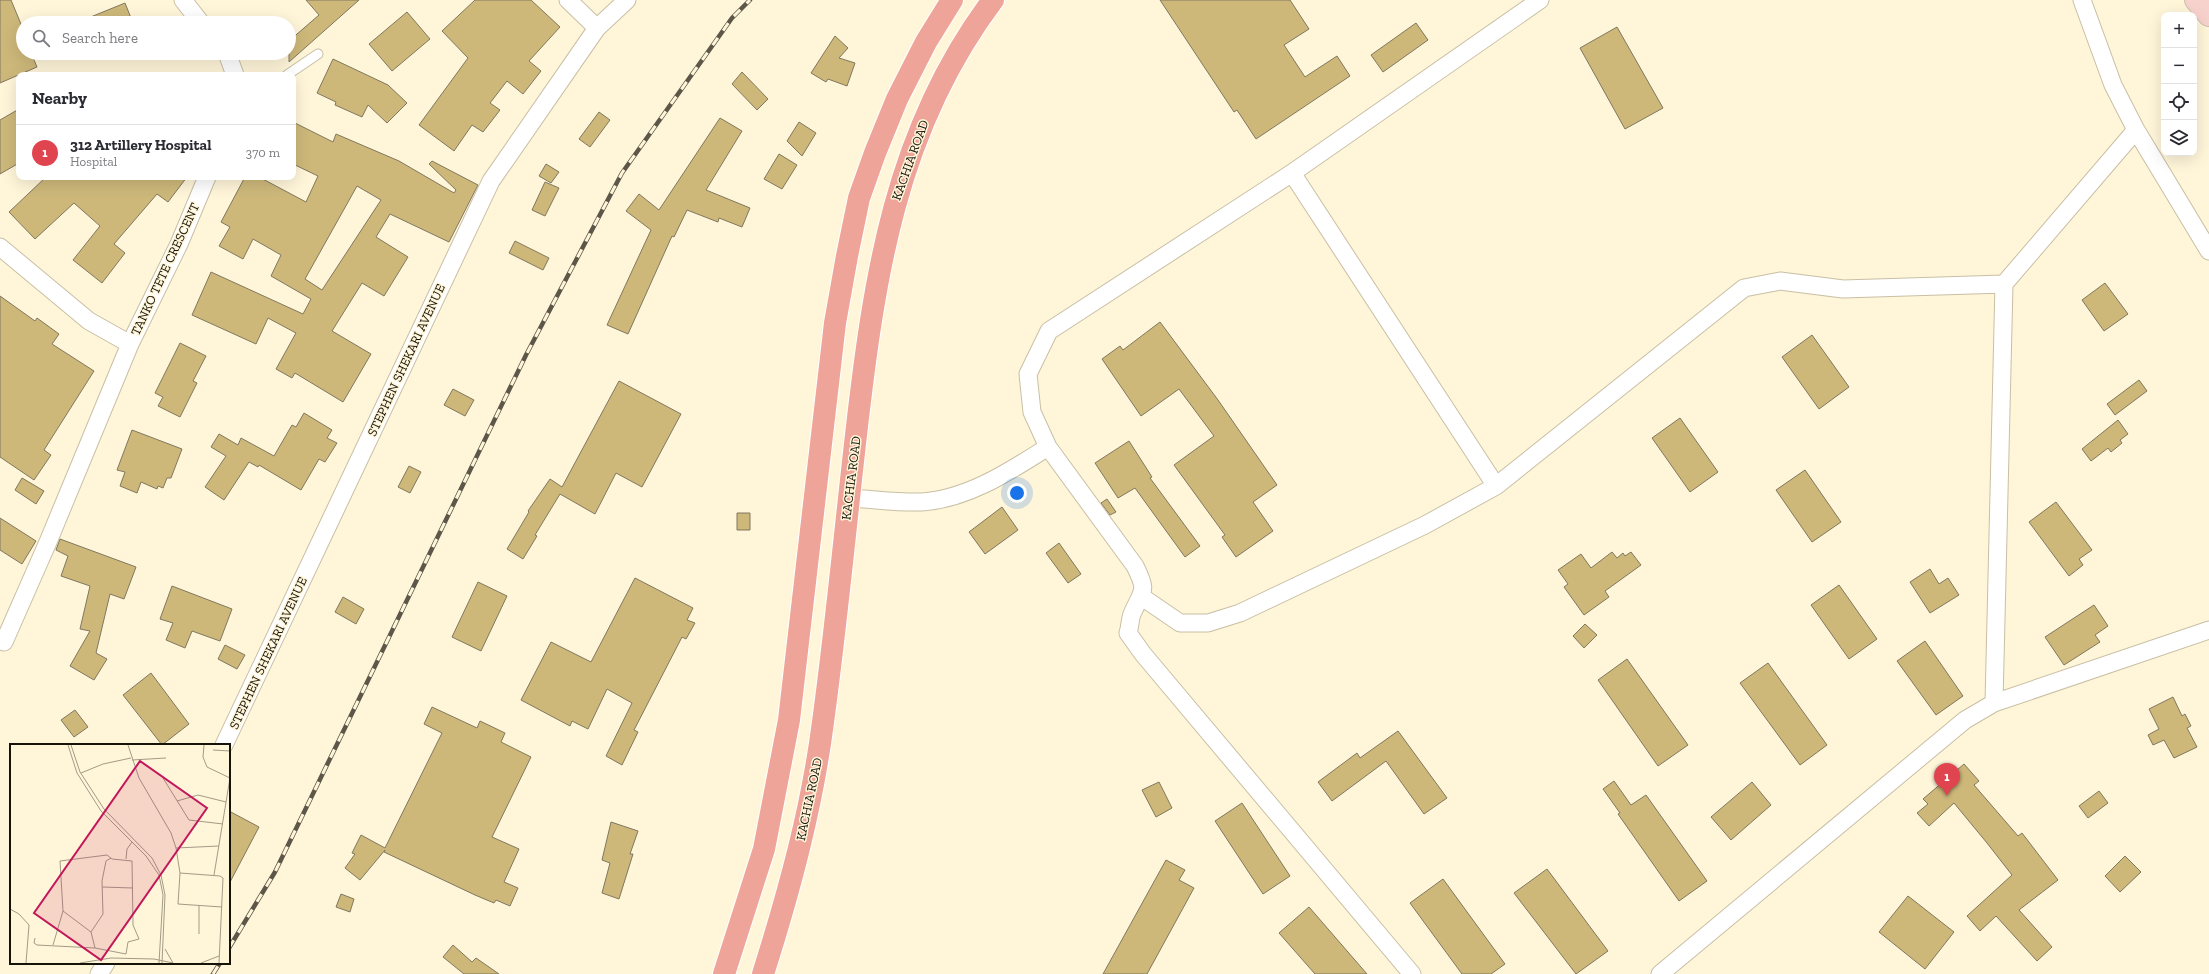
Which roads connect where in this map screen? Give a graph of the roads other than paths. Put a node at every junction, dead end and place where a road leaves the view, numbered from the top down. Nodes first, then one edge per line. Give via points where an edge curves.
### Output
1 (183, 0) edge
2 (568, 0) edge
3 (627, 0) edge
4 (952, 0) edge
5 (993, 0) edge
6 (1540, 0) edge
7 (2082, 0) edge
8 (2196, 0) edge
9 (2209, 15) edge
10 (196, 16) edge
11 (597, 28) junction
12 (318, 54) dead end
13 (229, 60) edge
14 (234, 72) edge
15 (291, 72) edge
16 (2136, 130) junction
17 (1292, 173) junction
18 (206, 180) edge
19 (0, 247) edge
20 (2209, 251) edge
21 (2004, 284) junction
22 (130, 344) junction
23 (1048, 447) junction
24 (1496, 486) junction
25 (849, 498) junction
26 (1142, 597) junction
27 (2209, 630) edge
28 (4, 642) dead end
29 (1994, 703) junction
30 (224, 744) edge
31 (105, 964) edge
32 (99, 974) edge
33 (724, 974) edge
34 (763, 974) edge
35 (1412, 974) edge
36 (1660, 974) edge

1 - 10 street
2 - 11 street
3 - 11 street, STEPHEN SHEKARI AVENUE
4 - 33 main road via 926,42 897,99 859,198 835,323 787,735 764,849
5 - 25 main road, KACHIA ROAD via 954,60 904,171 879,268 868,334
6 - 17 street
7 - 16 street via 2113,84
8 - 9 main road
11 - 30 street, STEPHEN SHEKARI AVENUE via 491,181
12 - 15 lane
13 - 14 street
16 - 20 street
16 - 21 street
17 - 23 street via 1049,331 1028,374 1032,412
17 - 24 street
18 - 22 street, TANKO TETE CRESCENT via 179,244
19 - 22 street, TANKO TETE CRESCENT via 89,321
21 - 24 street via 1843,290 1780,281 1744,288
21 - 29 street
22 - 28 street
23 - 25 street via 1004,475 947,499 922,502
23 - 26 street via 1135,566 1143,582
24 - 26 street via 1411,532 1240,613 1208,623 1180,624
25 - 34 main road, KACHIA ROAD via 823,723 811,798 781,918
26 - 35 street via 1132,614 1128,633 1143,654
27 - 29 street
29 - 36 street via 1965,720
31 - 32 street

